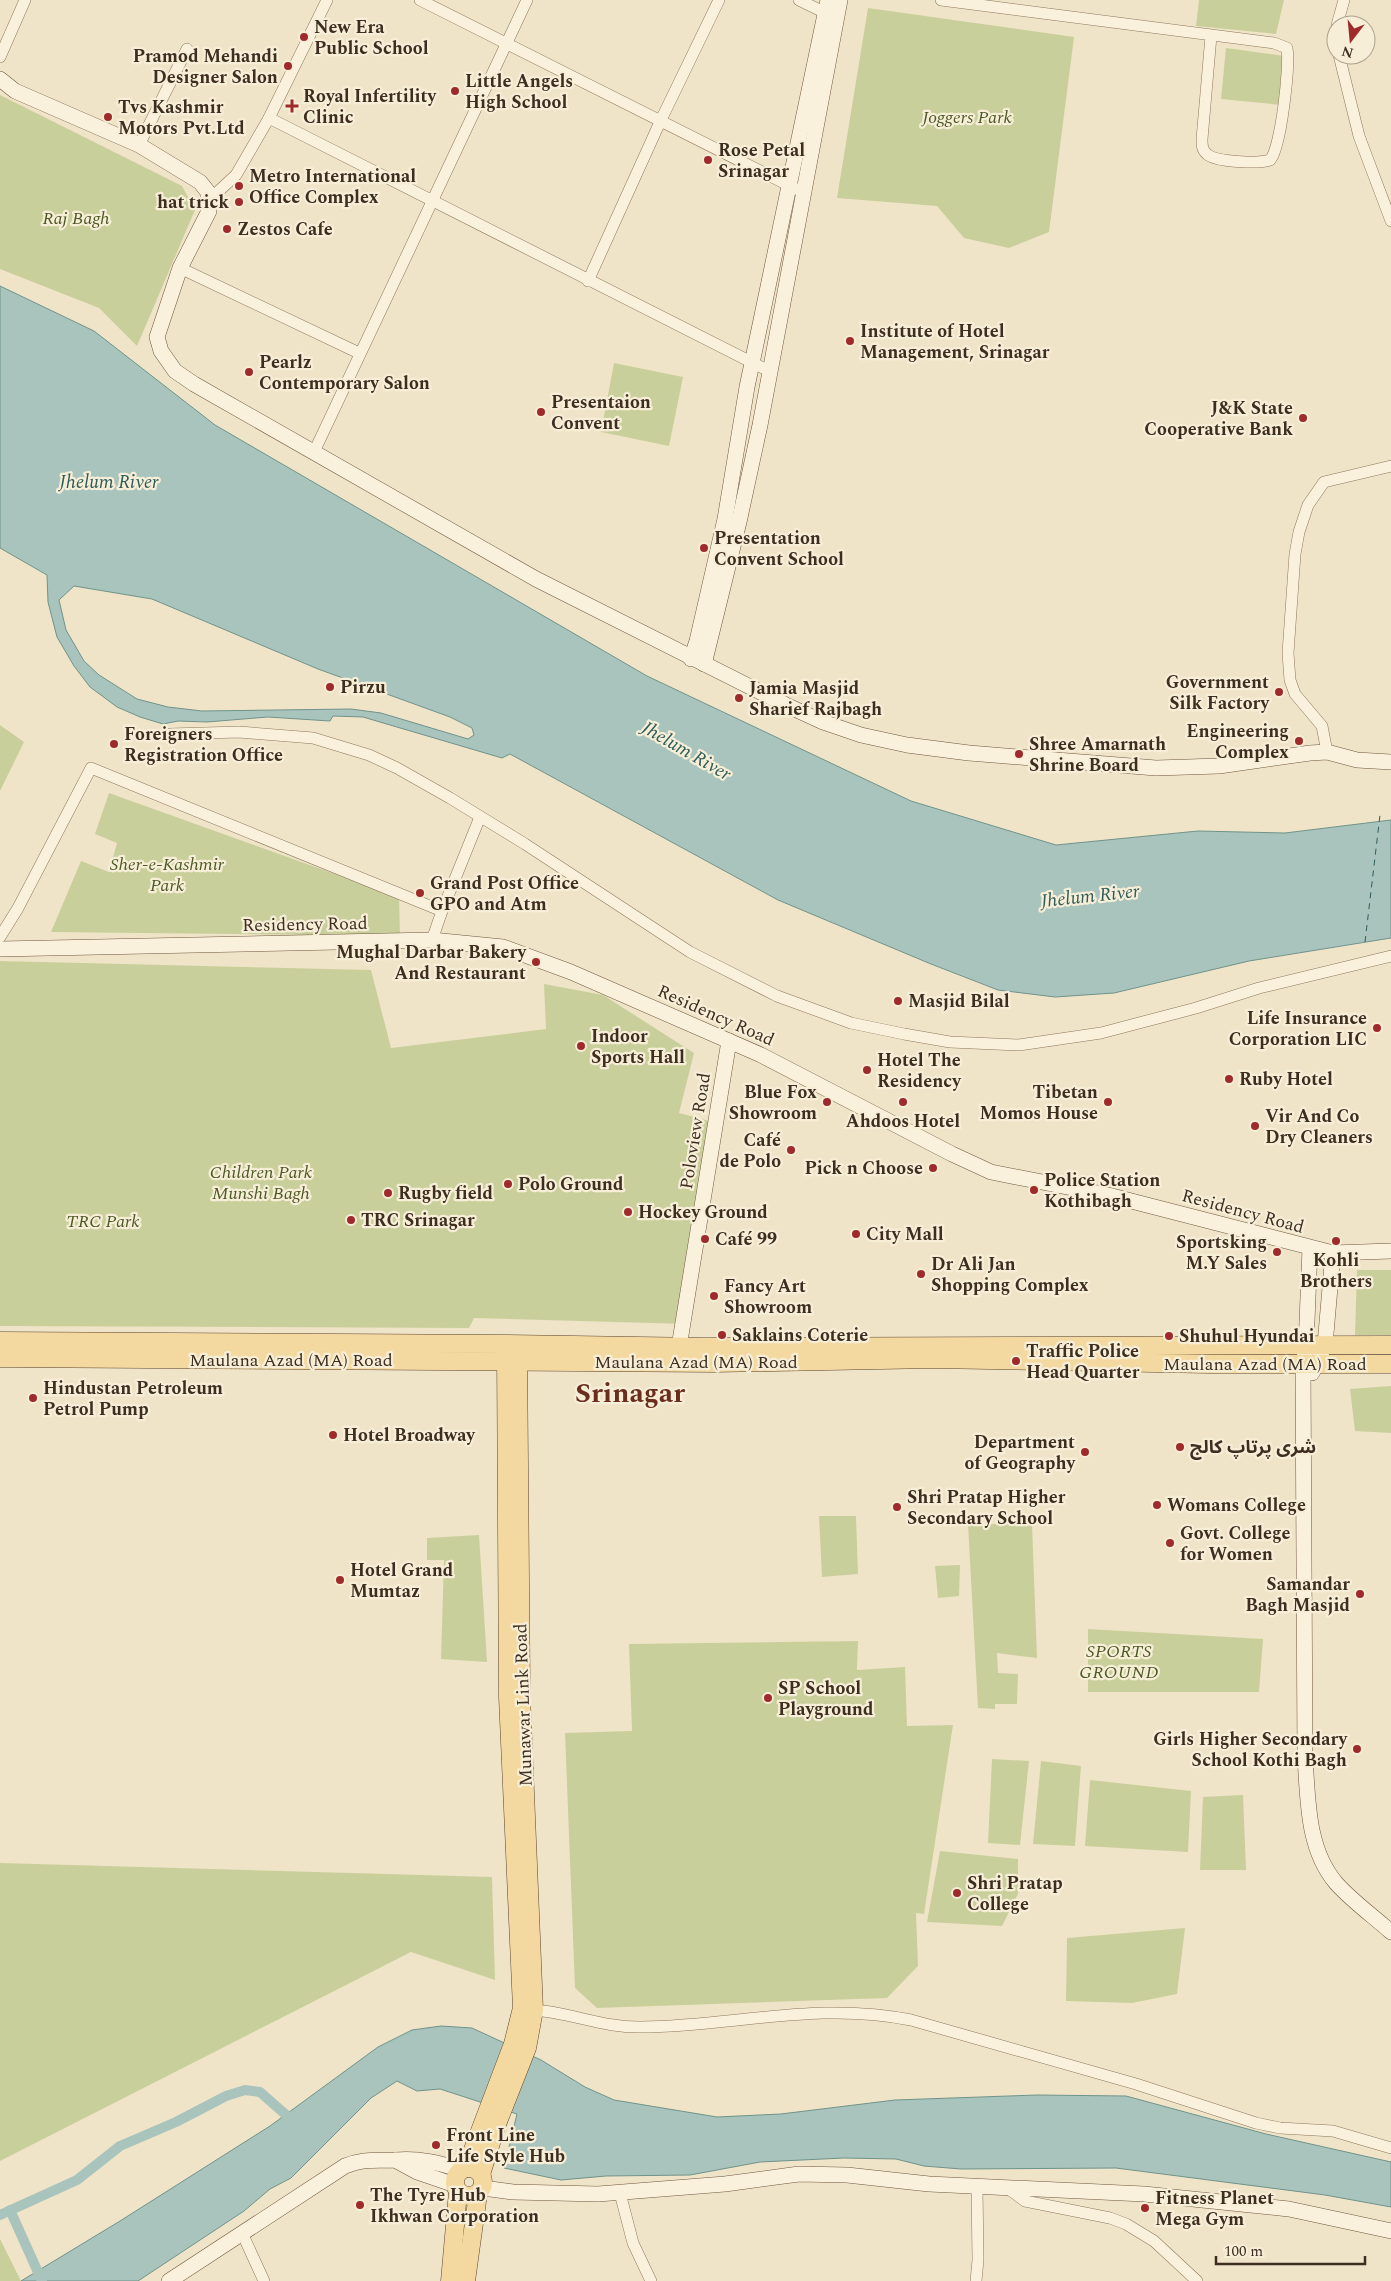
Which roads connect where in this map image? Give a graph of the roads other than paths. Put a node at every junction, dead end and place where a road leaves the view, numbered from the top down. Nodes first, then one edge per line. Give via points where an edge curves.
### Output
1 (25, 0) edge
2 (327, 0) edge
3 (420, 0) edge
4 (527, 0) edge
5 (719, 0) edge
6 (799, 0) edge
7 (840, 0) edge
8 (941, 0) edge
9 (1344, 0) edge
10 (830, 10) edge
11 (1340, 15) edge
12 (1211, 36) junction
13 (506, 44) junction
14 (187, 49) dead end
15 (0, 57) edge
16 (1341, 65) edge
17 (3, 85) edge
18 (269, 118) junction
19 (660, 122) junction
20 (139, 145) junction
21 (796, 189) junction
22 (209, 200) junction
23 (432, 201) junction
24 (1391, 221) edge
25 (180, 268) junction
26 (588, 281) junction
27 (359, 353) junction
28 (753, 364) junction
29 (769, 371) junction
30 (314, 452) junction
31 (1391, 466) edge
32 (716, 587) junction
33 (698, 661) junction
34 (170, 734) dead end
35 (1328, 752) junction
36 (1391, 762) edge
37 (480, 817) junction
38 (442, 911) junction
39 (0, 937) edge
40 (432, 940) junction
41 (0, 949) edge
42 (1391, 956) edge
43 (729, 1041) junction
44 (1310, 1248) junction
45 (1391, 1252) edge
46 (1333, 1253) junction
47 (0, 1341) edge
48 (1325, 1345) junction
49 (1391, 1345) edge
50 (1306, 1346) junction
51 (679, 1347) junction
52 (512, 1352) junction
53 (0, 1358) edge
54 (1391, 1364) edge
55 (1310, 1365) junction
56 (1391, 1932) edge
57 (528, 2009) junction
58 (1391, 2148) edge
59 (471, 2181) junction
60 (977, 2186) junction
61 (1006, 2187) junction
62 (620, 2193) junction
63 (1391, 2231) edge
64 (242, 2233) junction
65 (169, 2281) edge
66 (264, 2281) edge
67 (450, 2281) edge
68 (466, 2281) edge
69 (651, 2281) edge
70 (976, 2281) edge
71 (1197, 2281) edge

1 - 15 street
2 - 18 street
3 - 13 street
4 - 13 street
5 - 19 street
6 - 10 street
7 - 10 main road
8 - 12 street
9 - 11 street
10 - 21 main road
12 - 12 street via 1203,149 1215,158 1270,160 1278,140 1289,63 1287,48 1274,43
13 - 19 street
13 - 23 street
14 - 20 street
16 - 24 street via 1359,136
17 - 20 main road
18 - 22 street via 236,175
18 - 23 street
19 - 21 street
19 - 26 street
20 - 22 main road via 200,182 208,192
21 - 28 main road
21 - 29 main road
22 - 25 main road via 204,223
23 - 26 street
23 - 27 street
25 - 27 street
25 - 30 main road via 157,337 161,351 175,371
26 - 28 street
27 - 30 street
28 - 29 street
28 - 32 main road
29 - 32 main road via 739,522
30 - 33 main road via 536,578
31 - 35 street via 1324,482 1308,505 1299,532 1288,642 1290,680 1295,694 1322,726
32 - 33 main road
33 - 35 main road via 823,722 906,745 1156,768 1220,766
34 - 37 street via 239,732 313,738 369,755 397,768
35 - 36 main road via 1357,760
37 - 38 street
37 - 42 street via 690,952 777,996 850,1023 941,1040 1019,1045 1101,1033 1259,988
38 - 39 street via 91,768
38 - 40 street
40 - 41 main road, Residency Road
40 - 43 main road, Residency Road via 503,947 571,972
43 - 44 main road, Residency Road via 991,1172 1108,1196
43 - 51 main road, Poloview Road
44 - 46 main road, Residency Road
44 - 50 main road
45 - 46 main road, Residency Road
46 - 48 main road
47 - 52 main road, Maulana Azad (MA) Road
48 - 49 main road, Maulana Azad (MA) Road
48 - 50 main road, Maulana Azad (MA) Road
48 - 55 main road
50 - 51 main road, Maulana Azad (MA) Road
50 - 55 main road
51 - 52 main road, Maulana Azad (MA) Road
52 - 53 main road, Maulana Azad (MA) Road
52 - 55 main road, Maulana Azad (MA) Road via 715,1363 933,1359
52 - 57 main road, Munawar Link Road
54 - 55 main road, Maulana Azad (MA) Road
55 - 56 main road via 1304,1385 1309,1808 1317,1851 1325,1867 1336,1883
57 - 58 street via 603,2024 642,2027 834,2011 887,2015 1077,2067 1262,2125 1333,2131
57 - 59 main road, Munawar Link Road via 520,2046
59 - 62 main road via 507,2181 543,2191
59 - 64 main road via 418,2172 396,2160 372,2159 345,2166
59 - 67 main road
59 - 68 main road
60 - 61 main road
60 - 62 main road via 799,2174
60 - 70 street
61 - 63 main road via 1144,2194 1280,2208
61 - 71 street via 1025,2201 1126,2224 1154,2241
62 - 69 street via 633,2243
64 - 65 main road
64 - 66 street

